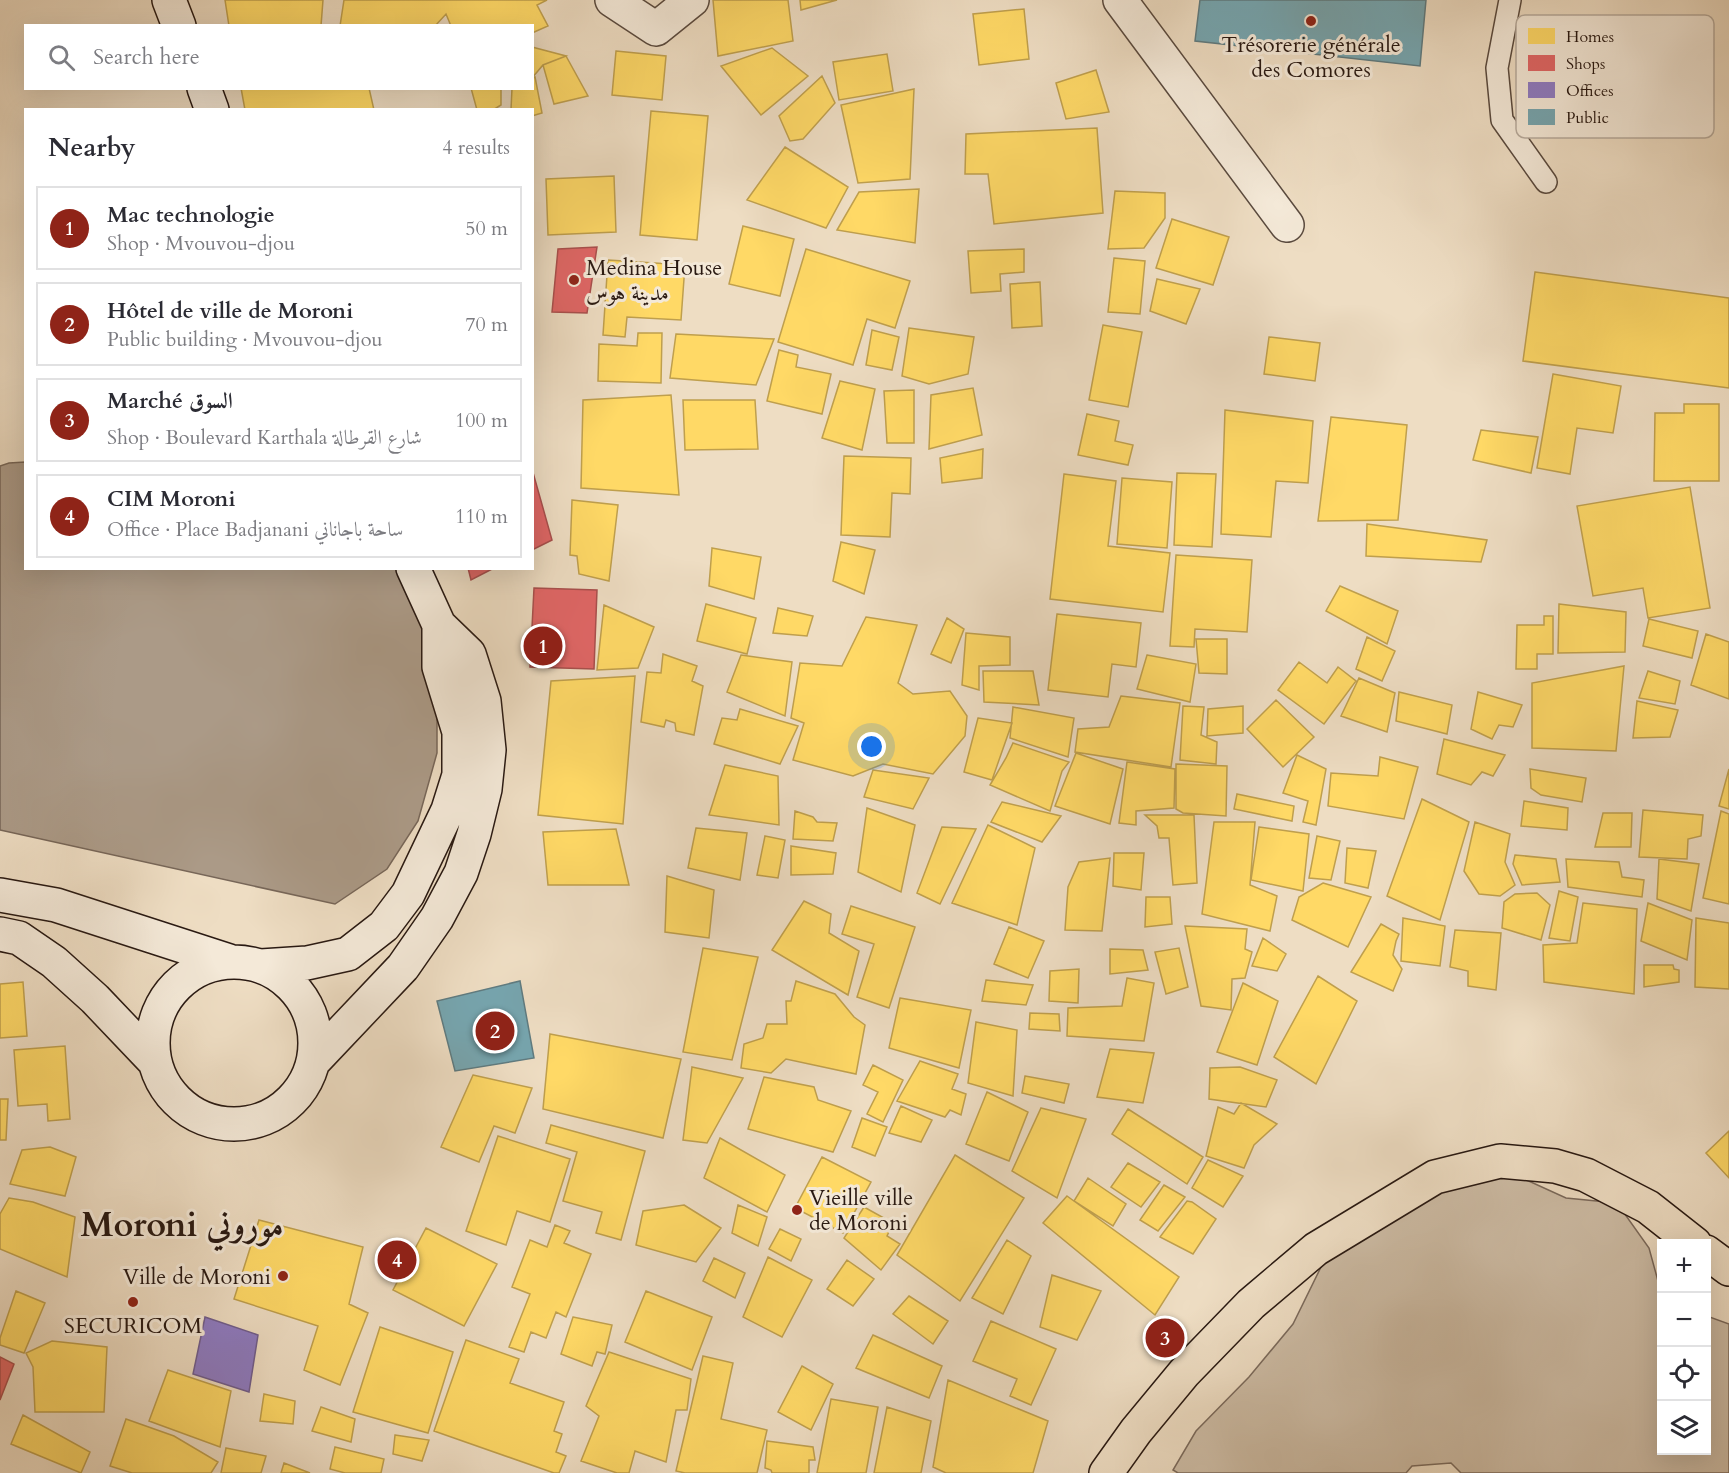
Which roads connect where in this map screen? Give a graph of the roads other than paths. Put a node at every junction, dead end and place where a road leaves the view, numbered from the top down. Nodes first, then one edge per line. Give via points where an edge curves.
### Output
1 (169, 0) edge
2 (612, 0) edge
3 (692, 0) edge
4 (1120, 0) edge
5 (1510, 0) edge
6 (178, 24) edge
7 (205, 90) edge
8 (211, 108) edge
9 (1546, 182) dead end
10 (1287, 225) dead end
11 (414, 570) edge
12 (439, 625) junction
13 (0, 895) edge
14 (0, 934) edge
15 (229, 961) junction
16 (261, 966) junction
17 (154, 1062) junction
18 (313, 1062) junction
19 (1689, 1239) edge
20 (1711, 1255) edge
21 (1729, 1269) edge
22 (1106, 1473) edge

1 - 6 main road
2 - 3 main road via 656,29
4 - 10 main road
5 - 9 lane via 1497,68 1502,120
7 - 8 main road
11 - 12 main road
12 - 16 main road via 440,667 459,732 459,775 448,810 408,894 384,926 348,954 307,963
12 - 18 main road via 469,654 484,701 489,750 474,834 461,873 409,959
13 - 15 main road via 56,905
14 - 17 main road via 19,938 54,962
15 - 16 main road
15 - 17 main road via 206,966 185,977 168,994 156,1015 152,1038
16 - 18 main road via 282,977 300,994 311,1015 316,1038
17 - 18 main road via 164,1087 183,1107 206,1120 234,1124 260,1120 285,1107 303,1087
19 - 22 main road via 1648,1207 1586,1175 1555,1166 1500,1161 1436,1178 1316,1250 1251,1304 1184,1373
20 - 21 main road

